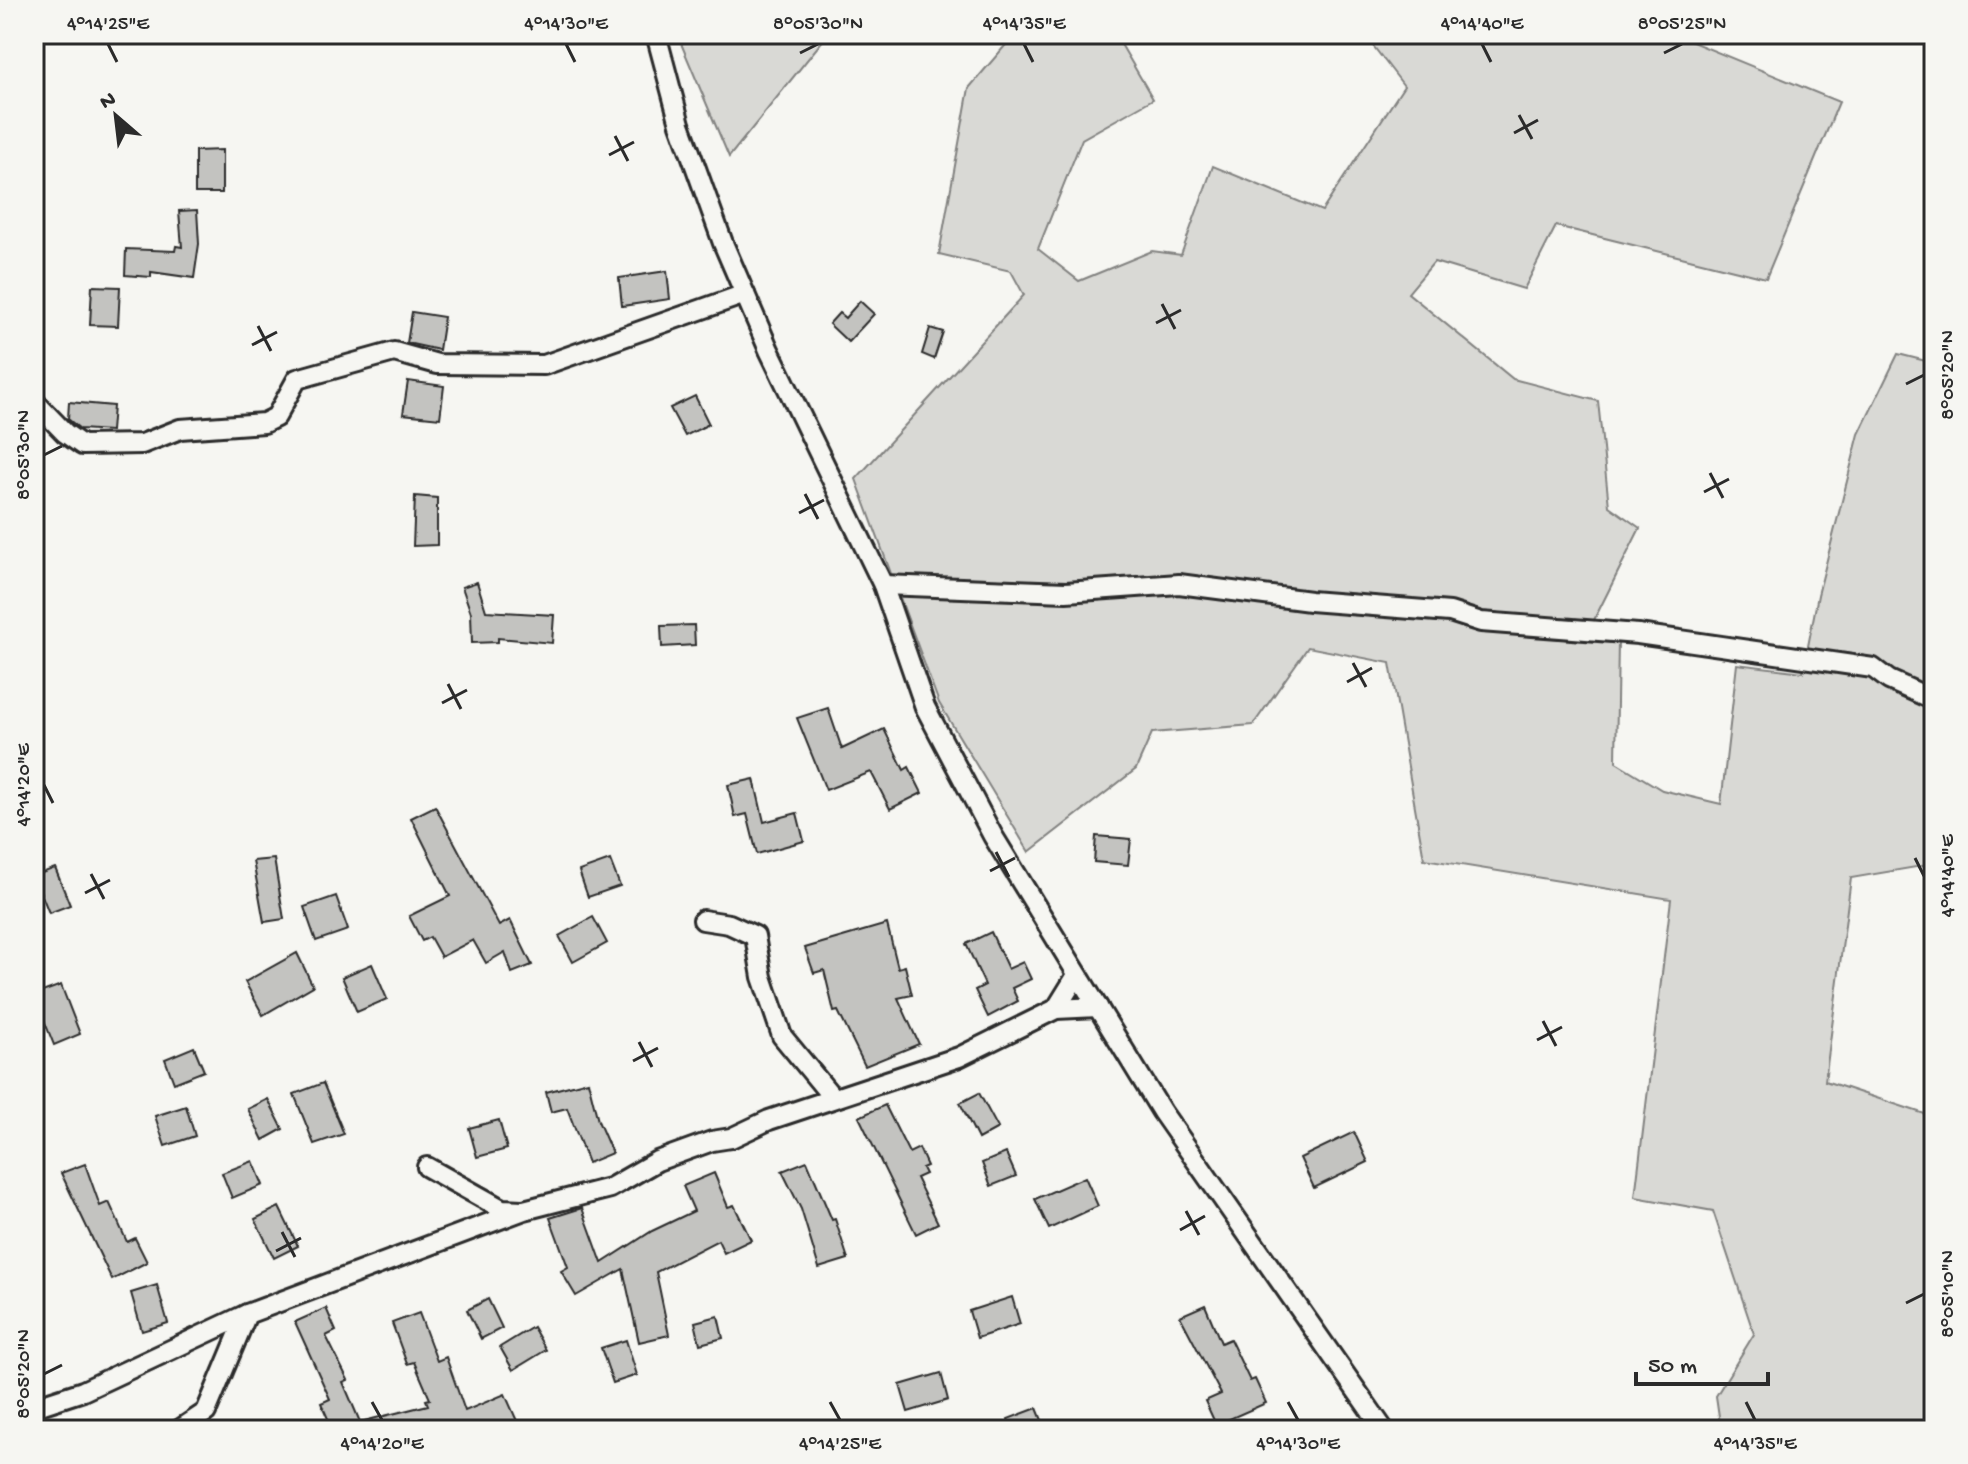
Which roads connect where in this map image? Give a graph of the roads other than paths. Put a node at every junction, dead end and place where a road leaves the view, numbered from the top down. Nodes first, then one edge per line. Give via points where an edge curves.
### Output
1 (656, 34) edge
2 (745, 294) junction
3 (34, 401) edge
4 (883, 585) junction
5 (1934, 700) edge
6 (703, 920) dead end
7 (1077, 975) junction
8 (1098, 1007) junction
9 (1056, 1009) junction
10 (833, 1098) junction
11 (427, 1167) dead end
12 (524, 1210) junction
13 (247, 1314) junction
14 (34, 1407) edge
15 (179, 1430) edge
16 (1384, 1430) edge

1 - 2 street via 680,124
2 - 3 street via 544,365 437,364 394,352 297,379 276,417 264,423 180,429 142,444 82,445
2 - 4 street
4 - 5 street via 1066,592 1179,584 1450,612 1481,622 1638,634 1873,668
4 - 7 street via 925,707 993,836
6 - 10 street via 755,936 782,1036
7 - 8 street
7 - 9 street
8 - 9 street
8 - 16 street via 1227,1210
9 - 10 street via 959,1057
10 - 12 street via 657,1161 610,1188
11 - 12 street via 502,1209
12 - 13 street
13 - 14 street via 83,1391
13 - 15 street via 206,1412

